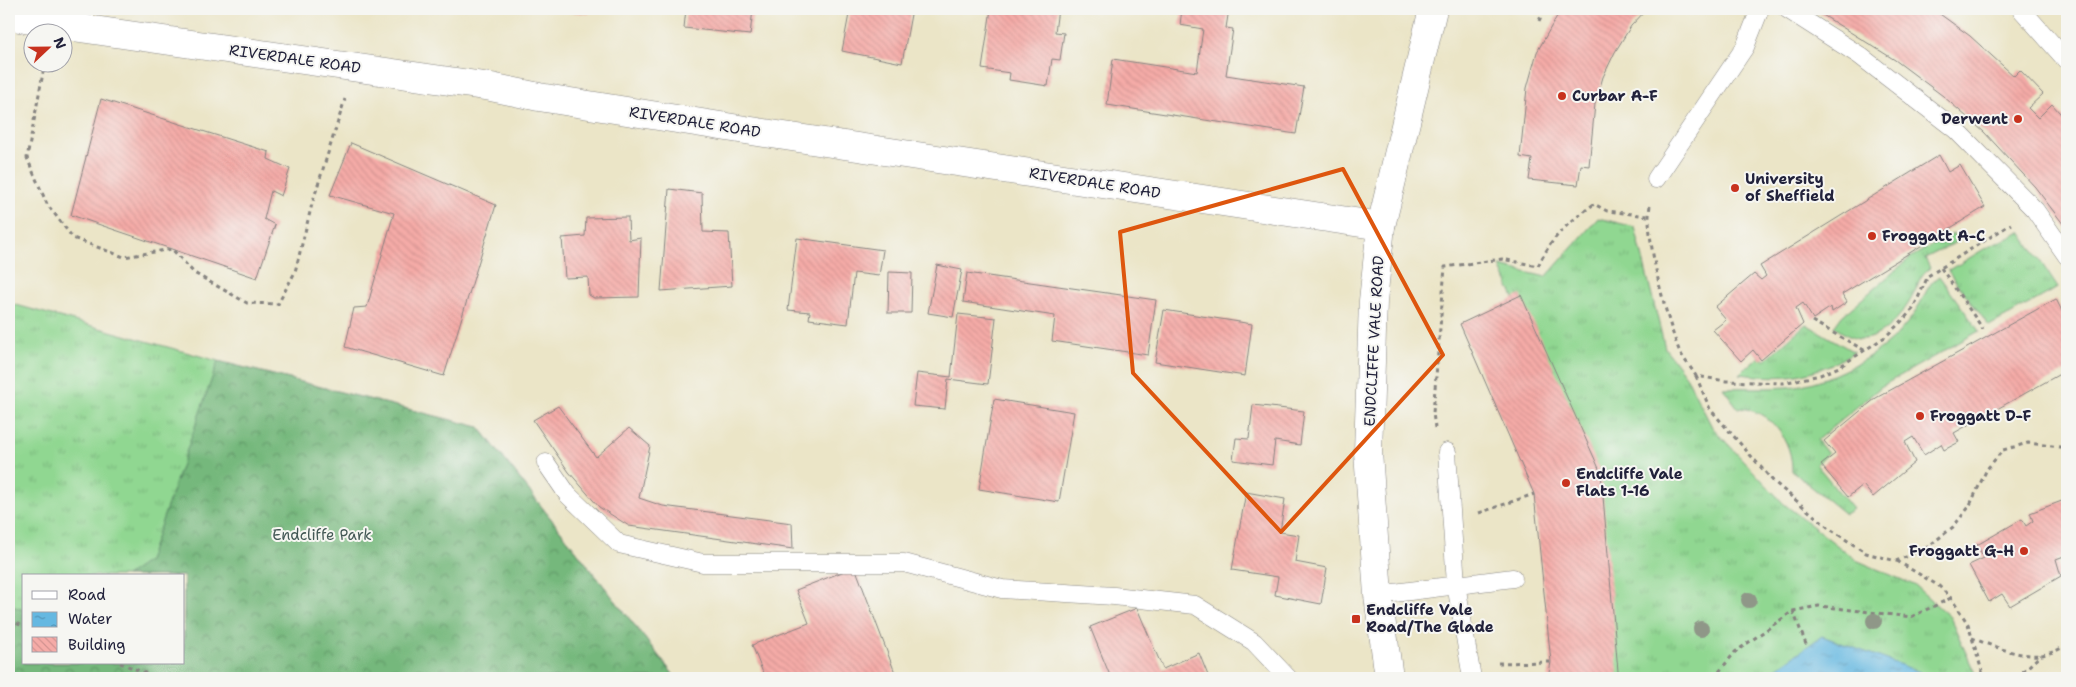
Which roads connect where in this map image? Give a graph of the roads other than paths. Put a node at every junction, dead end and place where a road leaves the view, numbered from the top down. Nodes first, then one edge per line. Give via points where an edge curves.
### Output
1 (1433, 9) edge
2 (1760, 9) edge
3 (1787, 9) edge
4 (2021, 9) edge
5 (9, 16) edge
6 (54, 16) edge
7 (2067, 61) edge
8 (1656, 179) road end
9 (1381, 226) junction
10 (2067, 256) edge
11 (1448, 452) road end
12 (546, 463) dead end
13 (1513, 578) dead end
14 (1456, 584) junction
15 (1378, 595) junction
16 (1471, 671) edge
17 (1288, 678) edge
18 (1389, 678) edge

1 - 9 street, ENDCLIFFE VALE ROAD
2 - 8 lane via 1745,47
3 - 10 lane via 1859,55 1956,130 2035,210
4 - 7 lane
5 - 6 street, RIVERDALE ROAD
6 - 9 street, RIVERDALE ROAD via 758,132
9 - 15 street, ENDCLIFFE VALE ROAD via 1373,301 1368,452
11 - 14 lane
12 - 17 lane via 568,495 619,544 703,563 904,563 1002,588 1195,605 1254,642
13 - 14 lane
14 - 15 lane
14 - 16 lane
15 - 18 street, ENDCLIFFE VALE ROAD

